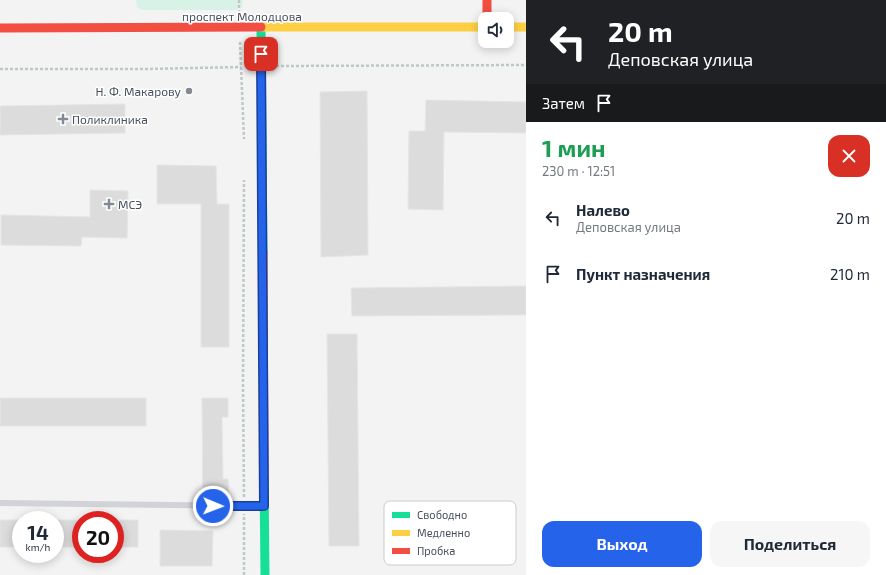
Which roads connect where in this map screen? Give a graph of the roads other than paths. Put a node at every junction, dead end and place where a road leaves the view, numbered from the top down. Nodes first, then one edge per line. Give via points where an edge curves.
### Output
1 (487, 0) edge
2 (487, 12) edge
3 (478, 27) edge
4 (514, 27) edge
5 (526, 27) edge
6 (0, 28) edge
7 (261, 28) junction
8 (0, 503) edge
9 (264, 506) junction
10 (265, 575) edge

1 - 2 street
3 - 7 street, проспект Молодцова
4 - 5 street
6 - 7 street, проспект Молодцова
7 - 9 street
8 - 9 lane
9 - 10 street

